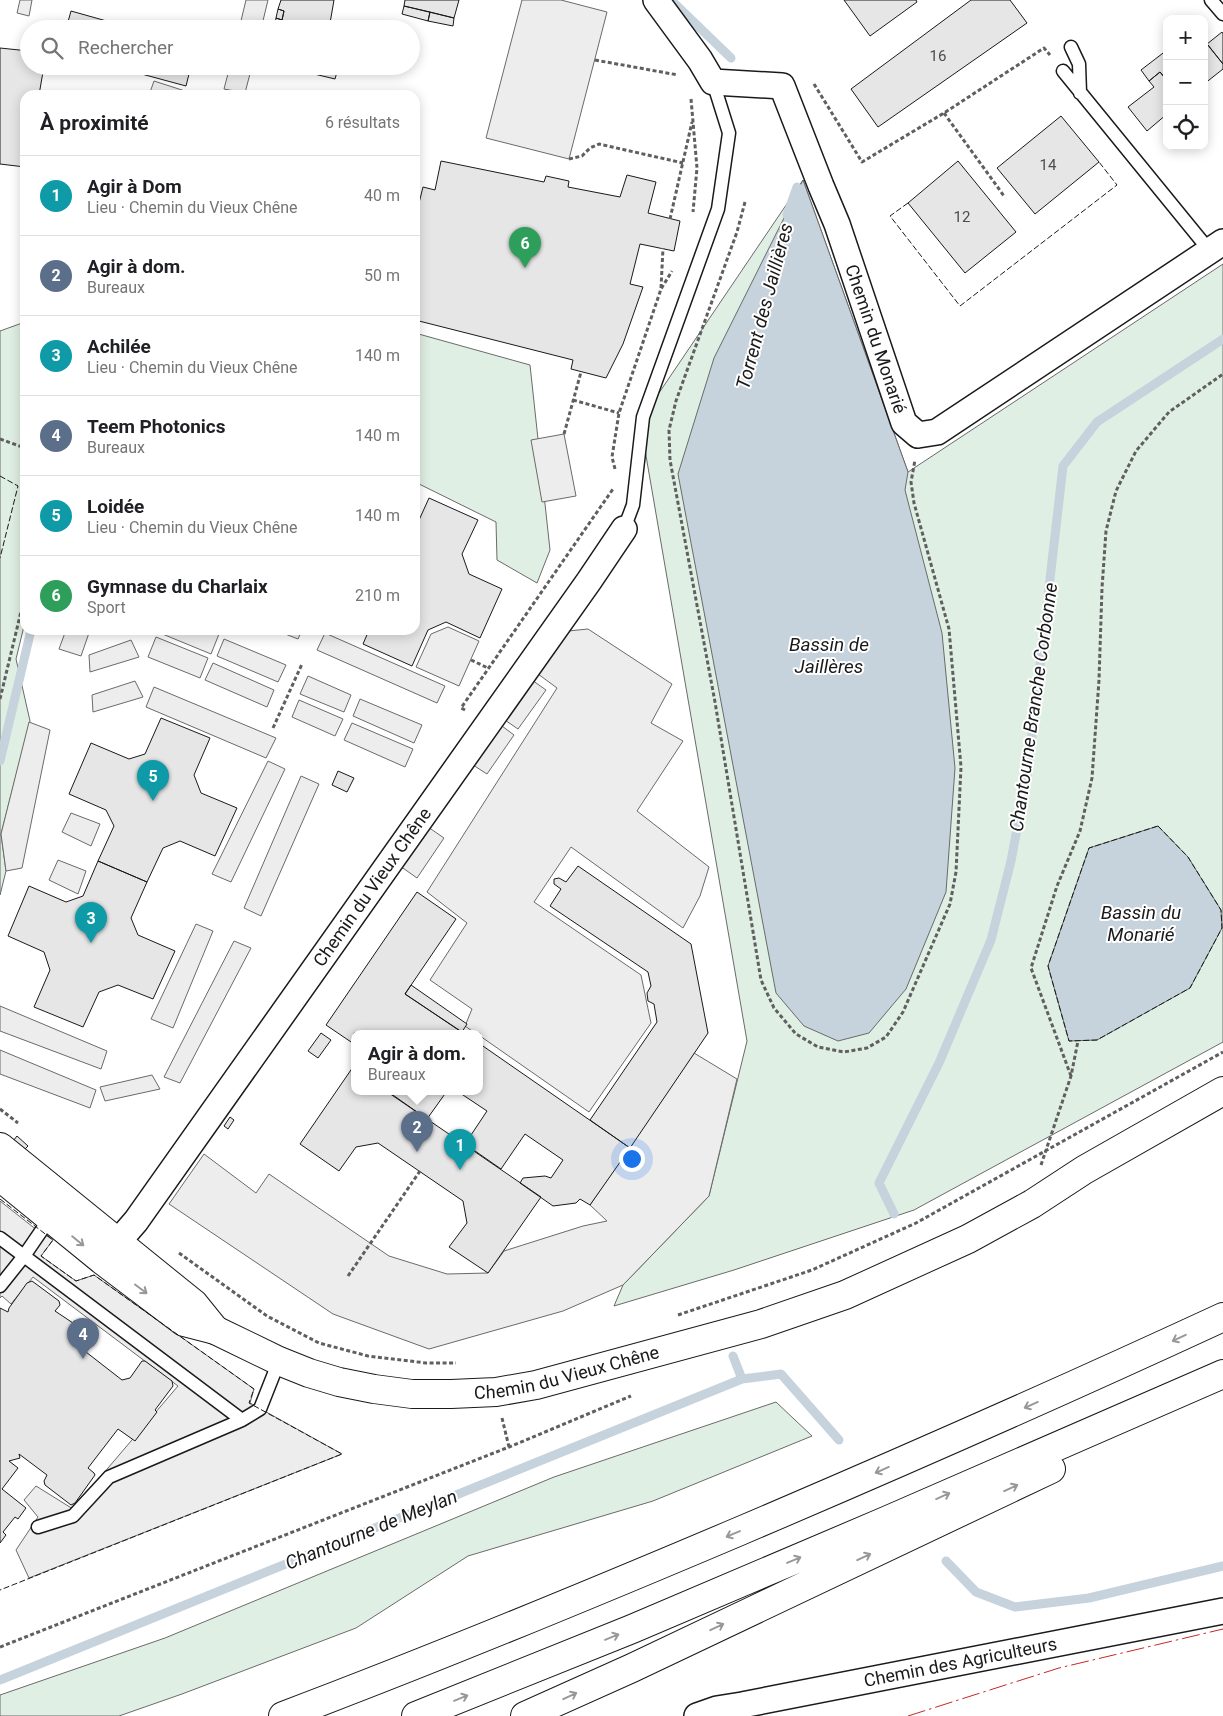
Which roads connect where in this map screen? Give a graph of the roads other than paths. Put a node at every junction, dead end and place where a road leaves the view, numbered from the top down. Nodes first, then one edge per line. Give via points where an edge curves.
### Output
1 (656, 0) edge
2 (1212, 0) edge
3 (1223, 14) edge
4 (1071, 47) dead end
5 (1063, 71) road end
6 (713, 82) junction
7 (1080, 93) junction
8 (1216, 246) edge
9 (624, 528) joint
10 (1223, 1091) edge
11 (0, 1147) edge
12 (0, 1176) edge
13 (50, 1218) junction
14 (0, 1238) edge
15 (110, 1251) junction
16 (24, 1256) junction
17 (0, 1286) edge
18 (1223, 1318) edge
19 (278, 1361) junction
20 (1223, 1374) edge
21 (1223, 1387) edge
22 (242, 1420) junction
23 (38, 1527) dead end
24 (1223, 1611) edge
25 (283, 1716) edge
26 (416, 1716) edge
27 (525, 1716) edge
28 (697, 1716) edge

1 - 6 street
2 - 3 lane
4 - 7 lane via 1079,64
5 - 7 lane
6 - 8 street, Chemin du Monarié via 782,86 837,224 904,423 918,434 937,432
6 - 9 lane via 729,133 718,209 643,417 634,505
7 - 8 lane
9 - 15 street, Chemin du Vieux Chêne via 136,1222
10 - 19 main road, Chemin du Vieux Chêne via 968,1239 845,1295 761,1324 536,1385 496,1392 412,1394 374,1389 309,1373
11 - 15 main road, Chemin du Vieux Chêne
12 - 13 main road, Chemin du Vieux Chêne
13 -> 15 main road, Chemin du Vieux Chêne
13 - 16 lane
14 - 16 lane
15 - 19 main road, Chemin du Vieux Chêne via 194,1304 215,1330
16 - 17 lane
16 - 22 lane
18 -> 25 main road via 845,1487 634,1576
19 - 22 lane via 260,1409
26 -> 20 main road via 632,1629
27 -> 21 main road
22 - 23 lane via 109,1477 73,1516
24 - 28 street, Chemin des Agriculteurs via 717,1709

